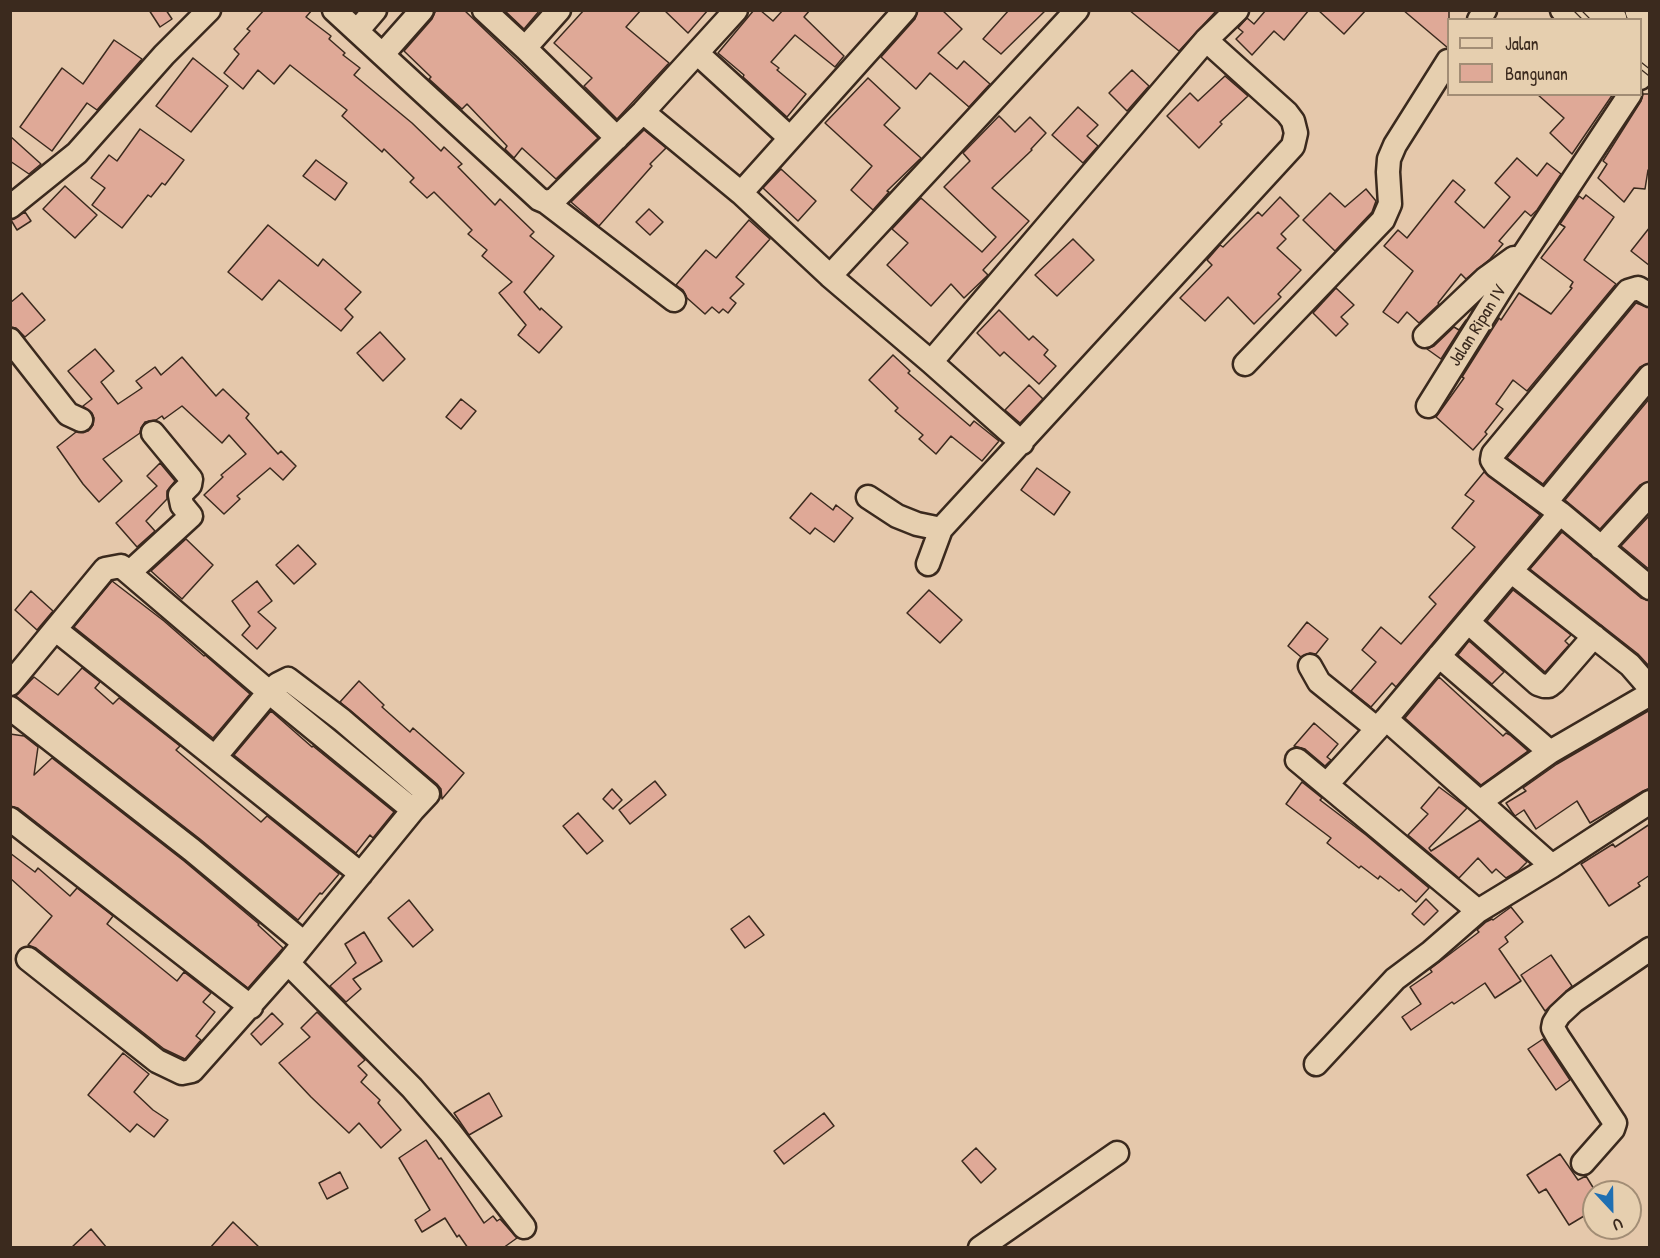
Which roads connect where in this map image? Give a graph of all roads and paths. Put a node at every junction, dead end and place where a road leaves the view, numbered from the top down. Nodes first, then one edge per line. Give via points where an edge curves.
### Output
1 (209, 10) edge
2 (334, 10) edge
3 (375, 10) edge
4 (422, 10) edge
5 (484, 10) edge
6 (559, 10) edge
7 (736, 10) edge
8 (905, 10) edge
9 (1077, 10) edge
10 (1237, 10) edge
11 (1642, 10) edge
12 (1650, 17) edge
13 (357, 31) junction
14 (1206, 40) junction
15 (525, 48) junction
16 (697, 53) junction
17 (383, 54) junction
18 (1447, 64) edge
19 (1625, 96) edge
20 (643, 112) junction
21 (617, 138) junction
22 (790, 138) junction
23 (741, 193) junction
24 (546, 202) junction
25 (10, 207) edge
26 (1529, 246) junction
27 (830, 276) junction
28 (1650, 295) edge
29 (674, 300) dead end
30 (1425, 336) dead end
31 (10, 340) edge
32 (931, 362) junction
33 (1245, 363) dead end
34 (1650, 376) edge
35 (1428, 406) dead end
36 (81, 420) dead end
37 (153, 433) dead end
38 (1022, 443) junction
39 (1650, 494) edge
40 (868, 497) dead end
41 (1553, 508) junction
42 (941, 529) junction
43 (1602, 548) junction
44 (928, 564) dead end
45 (1511, 571) junction
46 (130, 572) junction
47 (1650, 588) edge
48 (1468, 622) junction
49 (56, 630) junction
50 (1594, 636) junction
51 (1439, 656) junction
52 (1310, 666) dead end
53 (10, 684) edge
54 (1650, 688) edge
55 (269, 692) junction
56 (1650, 694) edge
57 (10, 708) edge
58 (1381, 723) junction
59 (1550, 752) junction
60 (215, 757) junction
61 (1297, 760) dead end
62 (1328, 784) junction
63 (1481, 801) junction
64 (1650, 802) edge
65 (10, 819) edge
66 (1552, 866) junction
67 (361, 874) junction
68 (1478, 911) junction
69 (304, 944) junction
70 (1650, 949) edge
71 (28, 958) dead end
72 (288, 963) junction
73 (251, 1007) junction
74 (1316, 1064) dead end
75 (1117, 1153) dead end
76 (1583, 1163) dead end
77 (524, 1227) dead end
78 (980, 1248) edge

1 - 25 street via 77,153
2 - 13 street
3 - 13 street
4 - 17 street
5 - 15 street
6 - 15 street
7 - 16 street
8 - 22 street
9 - 27 street
10 - 14 street
11 - 12 highway
13 - 17 street
14 - 32 street
14 - 38 street via 1287,113 1296,133 1293,146
15 - 21 street
16 - 20 street
16 - 22 street
17 - 24 street
18 - 33 street via 1389,159 1390,204 1383,220
19 - 26 street, Jalan Ripan IV
20 - 21 street
20 - 23 street
21 - 24 street via 554,200
22 - 23 street
23 - 27 street
24 - 29 street
26 - 30 street, Jalan Ripan IV via 1485,279
26 - 35 street, Jalan Ripan IV
27 - 32 street
28 - 41 street via 1638,288 1628,291 1493,454 1496,466
31 - 36 street via 68,414
32 - 38 street
34 - 41 street
37 - 46 street via 191,479 180,495 191,516
38 - 42 street
39 - 43 street
40 - 42 street via 897,516
41 - 43 street
41 - 45 street
42 - 44 street
43 - 47 street
45 - 48 street
45 - 50 street
46 - 49 street via 121,566 105,569
46 - 55 street
48 - 50 street via 1544,686 1554,682
48 - 51 street
49 - 53 street
49 - 60 street
50 - 54 street via 1630,665
51 - 58 street
51 - 59 street
52 - 58 street via 1319,682
55 - 60 street
55 - 67 street via 288,679 428,794
56 - 59 street
57 - 69 street via 192,850
58 - 62 street
58 - 63 street
59 - 63 street
60 - 67 street
61 - 62 street
62 - 68 street
63 - 66 street
64 - 66 street
65 - 73 street
66 - 68 street
67 - 69 street
68 - 74 street via 1395,979
69 - 72 street
70 - 76 street via 1574,1001 1554,1023 1558,1037 1615,1123
71 - 73 street via 157,1061 182,1073 192,1071
72 - 73 street
72 - 77 street via 419,1097
75 - 78 street

